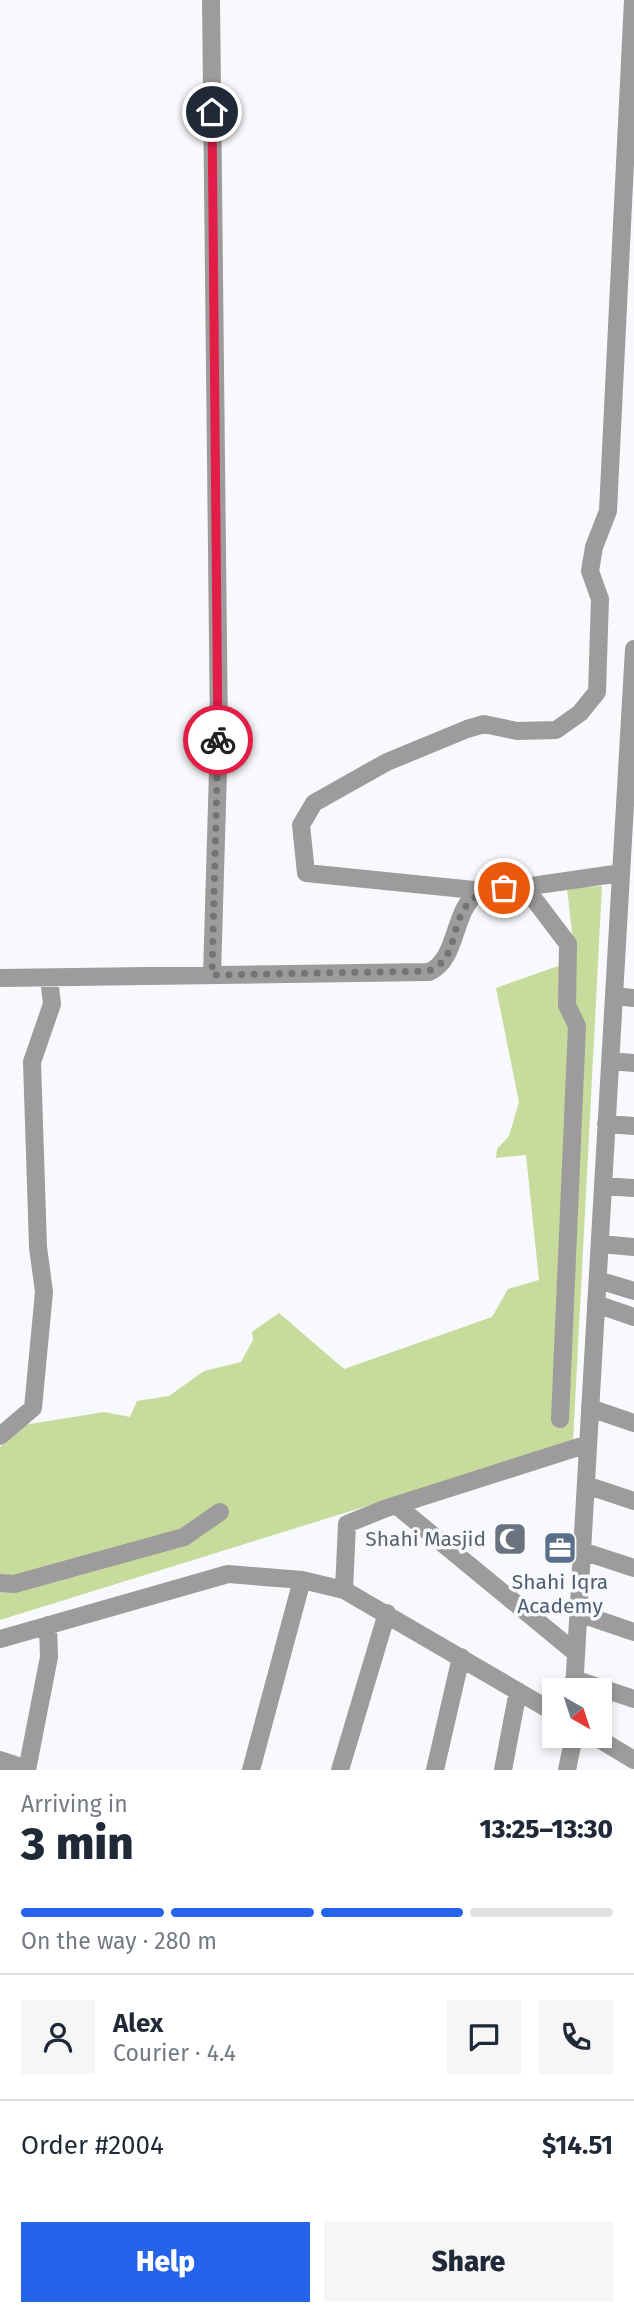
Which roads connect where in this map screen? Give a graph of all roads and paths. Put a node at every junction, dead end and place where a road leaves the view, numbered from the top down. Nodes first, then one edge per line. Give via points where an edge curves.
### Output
1 (211, 0) edge
2 (632, 0) edge
3 (634, 649) edge
4 (634, 662) edge
5 (632, 724) edge
6 (630, 789) edge
7 (628, 847) edge
8 (621, 873) junction
9 (524, 886) junction
10 (484, 891) junction
11 (626, 913) edge
12 (212, 975) junction
13 (0, 978) edge
14 (49, 978) junction
15 (614, 996) junction
16 (634, 998) edge
17 (610, 1061) junction
18 (634, 1063) edge
19 (607, 1124) junction
20 (634, 1126) edge
21 (603, 1186) junction
22 (634, 1188) edge
23 (600, 1244) junction
24 (634, 1247) edge
25 (598, 1280) junction
26 (634, 1291) edge
27 (596, 1304) junction
28 (634, 1317) edge
29 (590, 1408) junction
30 (560, 1419) dead end
31 (634, 1423) edge
32 (0, 1436) edge
33 (588, 1444) junction
34 (586, 1485) junction
35 (634, 1501) edge
36 (396, 1505) junction
37 (220, 1512) dead end
38 (582, 1551) junction
39 (634, 1568) edge
40 (302, 1580) junction
41 (0, 1583) edge
42 (344, 1590) junction
43 (387, 1613) junction
44 (578, 1613) junction
45 (48, 1625) junction
46 (634, 1632) edge
47 (0, 1639) edge
48 (576, 1653) junction
49 (461, 1657) junction
50 (574, 1678) edge
51 (518, 1691) junction
52 (612, 1694) edge
53 (634, 1699) edge
54 (542, 1705) edge
55 (612, 1747) edge
56 (572, 1748) edge
57 (0, 1760) edge
58 (634, 1761) edge
59 (27, 1769) edge
60 (251, 1770) edge
61 (340, 1770) edge
62 (435, 1770) edge
63 (503, 1770) edge
64 (567, 1770) edge
65 (632, 1770) edge

1 - 12 street via 219,736
2 - 10 street via 608,511 590,571 600,599 597,692 580,713 556,730 517,731 484,724 387,762 314,803 300,825 306,873
3 - 4 street
4 - 5 street
5 - 6 street
6 - 7 street
7 - 8 street
8 - 9 street
8 - 11 street
9 - 10 street
9 - 30 street via 568,944 567,1005 577,1026
10 - 12 street via 466,905 442,964 429,971
11 - 15 street
12 - 14 street
13 - 14 street
14 - 32 street via 52,1004 32,1062 38,1247 44,1292 33,1408
15 - 16 street
15 - 17 street
17 - 18 street
17 - 19 street
19 - 20 street
19 - 21 street
21 - 22 street
21 - 23 street
23 - 24 street
23 - 25 street
25 - 26 street
25 - 27 street
27 - 28 street
27 - 29 street
29 - 31 street
29 - 33 street
33 - 34 street
33 - 36 street
34 - 35 street
34 - 38 street
36 - 42 street via 347,1524
36 - 48 street
37 - 41 street via 184,1536 14,1584
38 - 39 street
38 - 44 street
40 - 42 street
40 - 45 street via 228,1574
40 - 60 street
42 - 43 street
43 - 49 street
43 - 61 street
44 - 46 street
44 - 48 street
45 - 47 street
45 - 59 street via 49,1657
48 - 50 street
49 - 51 street
49 - 62 street
51 - 54 street
51 - 63 street
52 - 53 street
55 - 58 street
56 - 64 street
57 - 59 street
58 - 65 street

